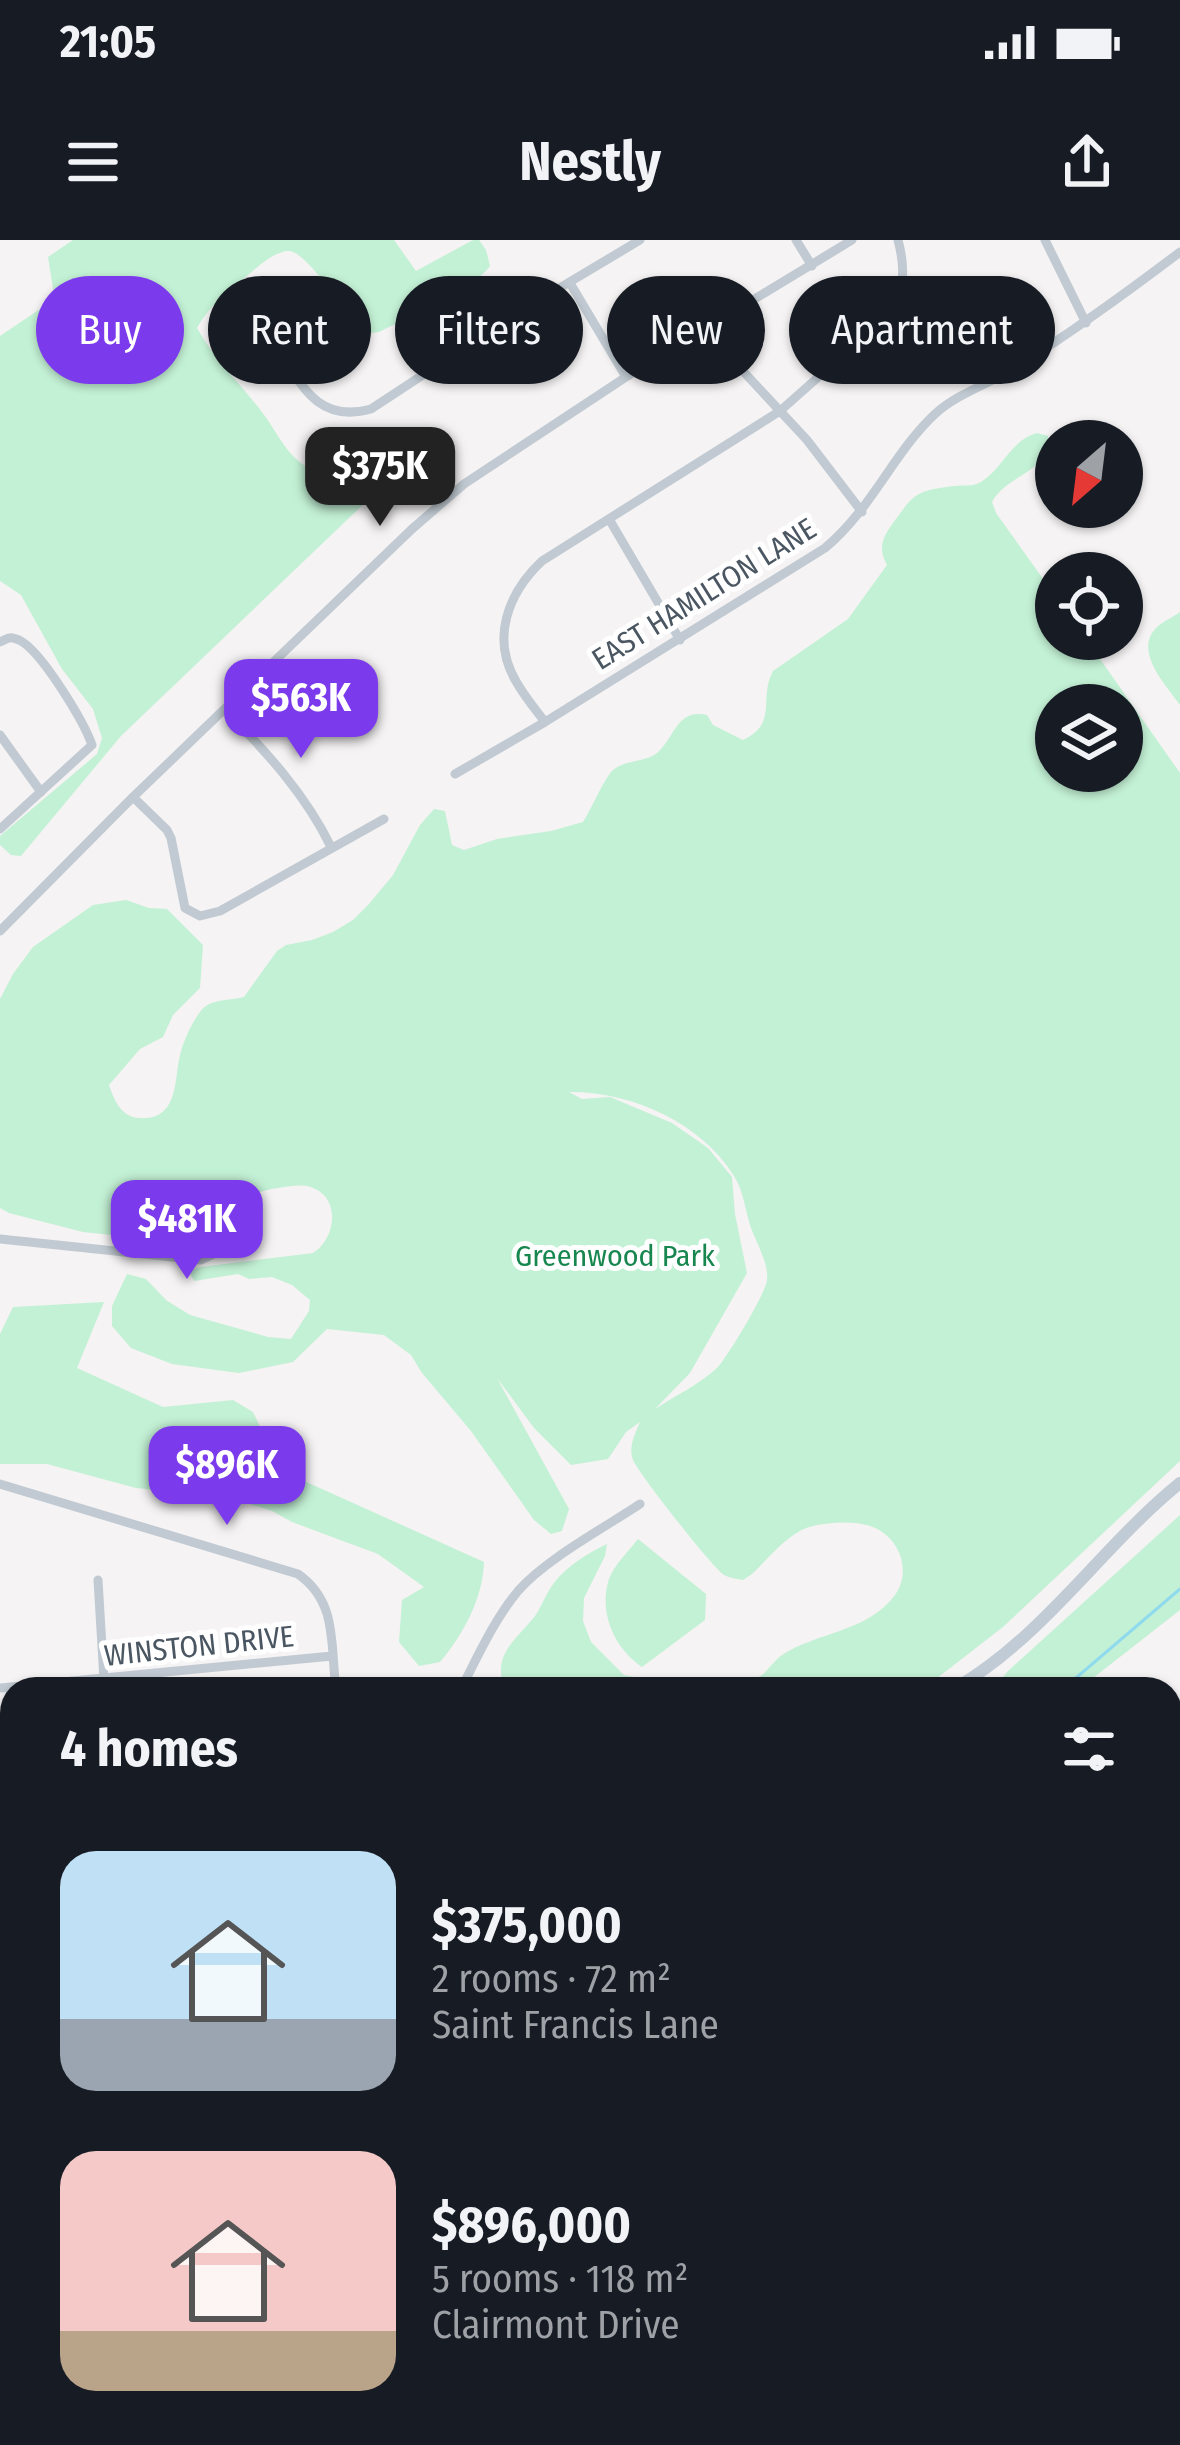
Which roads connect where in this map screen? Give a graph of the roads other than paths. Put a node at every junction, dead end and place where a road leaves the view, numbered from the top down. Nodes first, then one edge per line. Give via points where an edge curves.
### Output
1 (640, 240) edge
2 (796, 240) edge
3 (852, 240) edge
4 (898, 240) edge
5 (1045, 240) edge
6 (1180, 252) edge
7 (812, 266) junction
8 (581, 276) edge
9 (765, 294) edge
10 (583, 305) edge
11 (1086, 323) junction
12 (607, 345) edge
13 (303, 384) edge
14 (411, 384) edge
15 (615, 384) edge
16 (755, 384) edge
17 (780, 411) junction
18 (862, 512) junction
19 (609, 519) junction
20 (4, 640) edge
21 (680, 640) junction
22 (225, 710) junction
23 (545, 722) junction
24 (0, 735) edge
25 (454, 774) dead end
26 (40, 792) junction
27 (133, 796) junction
28 (383, 819) dead end
29 (0, 830) edge
30 (331, 847) junction
31 (0, 931) edge
32 (234, 1228) dead end
33 (0, 1239) edge
34 (0, 1484) edge
35 (1180, 1484) edge
36 (640, 1504) dead end
37 (98, 1580) dead end
38 (332, 1656) junction
39 (104, 1677) edge
40 (132, 1677) edge
41 (335, 1677) edge
42 (467, 1677) edge
43 (972, 1677) edge

1 - 8 street
2 - 7 street
3 - 7 street
4 - 17 street via 903,284 894,308
5 - 11 street
6 - 11 street, EAST HAMILTON LANE
7 - 9 street
10 - 12 street
11 - 18 street, EAST HAMILTON LANE via 940,410
13 - 14 street via 325,408 355,414
15 - 22 street via 464,484
16 - 17 street
17 - 18 street
17 - 19 street
18 - 21 street, EAST HAMILTON LANE via 826,548
19 - 21 street
19 - 23 street via 542,561 508,608 508,663
20 - 26 street via 27,646 92,746
21 - 23 street, EAST HAMILTON LANE
22 - 27 street
22 - 30 street via 282,773
23 - 25 street, EAST HAMILTON LANE
24 - 26 street
26 - 29 street
27 - 30 street via 167,830 185,908 200,916
27 - 31 street
28 - 30 street
32 - 33 street via 220,1251 201,1260
34 - 38 street via 298,1574 324,1601
35 - 43 main road via 1041,1624
36 - 42 street via 520,1588
37 - 39 street
38 - 40 street, WINSTON DRIVE
38 - 41 street

